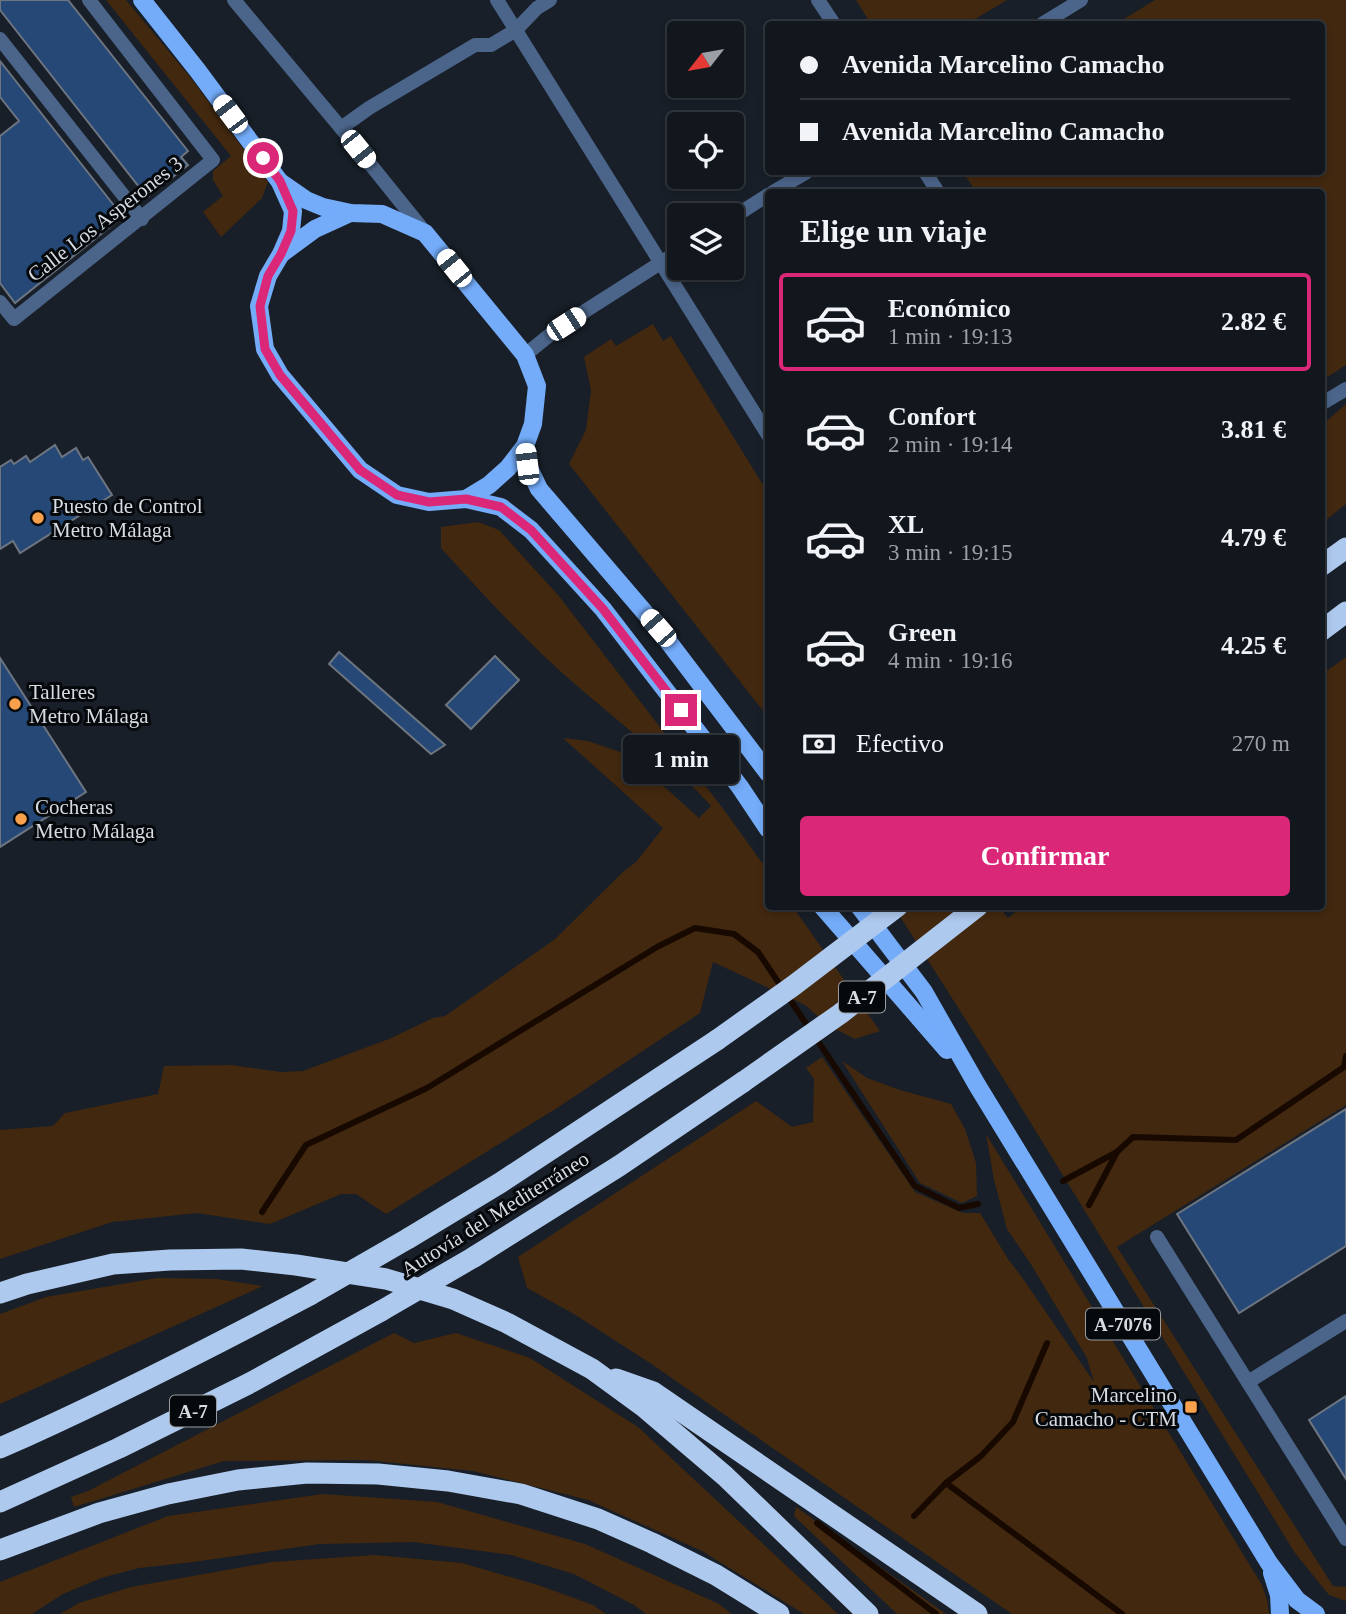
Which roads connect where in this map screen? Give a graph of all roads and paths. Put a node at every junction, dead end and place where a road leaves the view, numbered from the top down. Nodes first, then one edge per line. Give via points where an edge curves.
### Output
1 (89, 0) edge
2 (142, 0) edge
3 (234, 0) edge
4 (497, 0) edge
5 (550, 0) edge
6 (818, 0) edge
7 (1081, 0) edge
8 (832, 21) edge
9 (1047, 21) edge
10 (516, 30) junction
11 (0, 39) edge
12 (341, 128) junction
13 (802, 175) edge
14 (280, 181) junction
15 (778, 189) edge
16 (765, 197) edge
17 (744, 210) edge
18 (351, 213) junction
19 (142, 219) junction
20 (425, 233) junction
21 (281, 254) junction
22 (667, 258) edge
23 (661, 262) junction
24 (0, 302) edge
25 (526, 355) junction
26 (1346, 389) edge
27 (1325, 402) edge
28 (765, 430) edge
29 (525, 446) junction
30 (466, 499) junction
31 (1346, 548) edge
32 (1325, 563) edge
33 (1346, 612) edge
34 (1346, 626) edge
35 (1325, 628) edge
36 (1325, 639) edge
37 (765, 767) edge
38 (765, 824) edge
39 (825, 910) edge
40 (862, 910) edge
41 (893, 910) edge
42 (973, 910) edge
43 (976, 1085) junction
44 (1157, 1237) dead end
45 (0, 1293) edge
46 (1346, 1321) edge
47 (592, 1369) junction
48 (1248, 1382) junction
49 (0, 1448) edge
50 (0, 1502) edge
51 (1346, 1539) edge
52 (0, 1550) edge
53 (1269, 1563) junction
54 (779, 1614) edge
55 (868, 1614) edge
56 (977, 1614) edge
57 (1280, 1614) edge
58 (1316, 1614) edge

1 - 19 street, Calle Los Asperones 3 via 214,160
2 - 14 main road
3 - 12 street
4 - 10 street
5 - 10 street
6 - 8 street
7 - 9 street
10 - 12 street via 491,45 475,45
10 - 23 street
11 - 19 street
12 - 20 street
13 - 15 street
14 - 18 main road via 306,200
14 - 21 main road via 293,211
16 - 17 street
18 - 20 main road via 382,214
18 - 21 main road via 315,229
19 - 24 street, Calle Los Asperones 3 via 14,319
20 - 25 main road
21 - 30 main road via 268,276 260,306 265,349 280,375 360,470 397,495 429,502
22 - 23 street
23 - 25 street via 557,329
23 - 28 street
25 - 29 main road via 537,386 533,424
26 - 27 street
29 - 30 main road via 508,468
29 - 37 main road via 527,464 539,489 658,628
30 - 38 main road via 501,507 531,530 603,609
31 - 32 highway
33 - 35 highway
34 - 36 highway
39 - 43 main road, A-7076
40 - 43 main road, A-7076 via 924,992
41 - 49 highway, Autovía del Mediterráneo / A-7, bridge via 717,1040 409,1238 221,1342
42 - 50 highway, Autovía del Mediterráneo / A-7, bridge via 840,1014 743,1082 474,1257 248,1384
43 - 53 main road, A-7076
44 - 48 street
45 - 47 highway via 113,1264 241,1259 296,1265 386,1279 453,1299
46 - 48 street
47 - 55 highway via 725,1476
47 - 56 highway via 653,1392
48 - 51 street
52 - 54 highway via 99,1513 168,1494 307,1473 378,1474 521,1494 598,1519 716,1575
53 - 57 main road, A-7076
53 - 58 main road, A-7076 via 1297,1600

